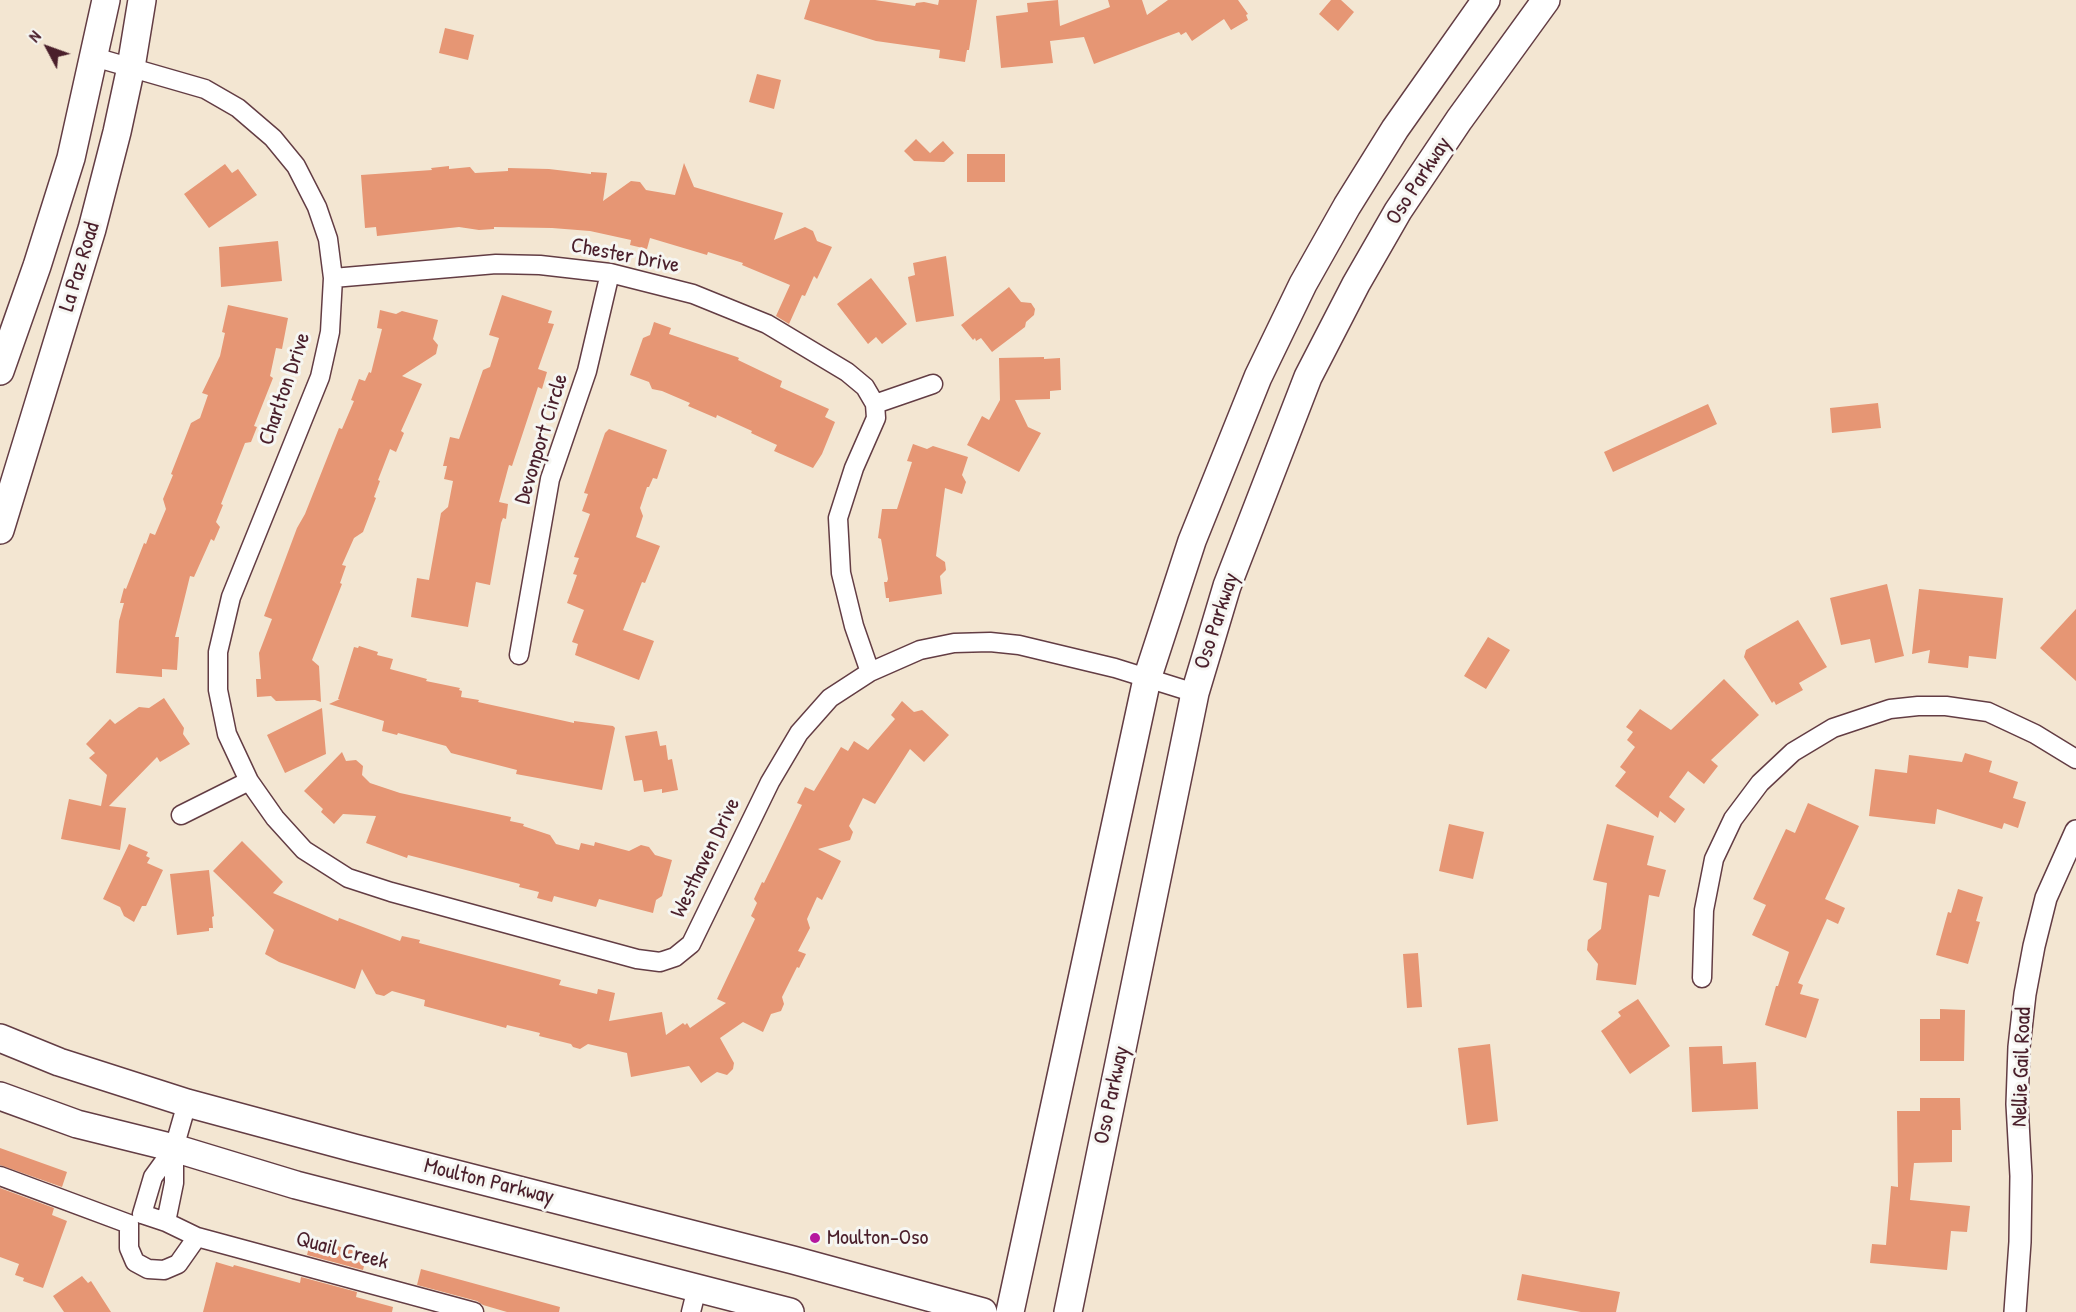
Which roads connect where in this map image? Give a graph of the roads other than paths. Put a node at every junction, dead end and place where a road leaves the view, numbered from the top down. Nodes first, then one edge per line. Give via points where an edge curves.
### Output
1 (106, 0) edge
2 (142, 0) edge
3 (1486, 0) edge
4 (1546, 0) edge
5 (94, 57) junction
6 (131, 67) junction
7 (610, 273) junction
8 (333, 278) junction
9 (0, 371) edge
10 (933, 384) dead end
11 (875, 404) junction
12 (0, 530) edge
13 (519, 655) dead end
14 (870, 672) junction
15 (1147, 680) junction
16 (1195, 693) junction
17 (2076, 759) edge
18 (249, 781) junction
19 (181, 815) dead end
20 (2076, 831) edge
21 (1702, 978) dead end
22 (0, 1038) edge
23 (0, 1096) edge
24 (187, 1103) junction
25 (174, 1148) junction
26 (0, 1176) edge
27 (135, 1219) junction
28 (166, 1221) junction
29 (197, 1237) junction
30 (694, 1300) edge
31 (474, 1312) edge
32 (790, 1312) edge
33 (982, 1312) edge
34 (1011, 1312) edge
35 (1068, 1312) edge
36 (2015, 1312) edge

1 - 5 main road, La Paz Road
2 - 6 main road, La Paz Road
3 - 15 main road via 1395,129 1303,284 1227,452 1192,541
4 - 16 main road, Oso Parkway via 1398,211 1308,377 1227,586
5 - 6 street, Charlton Drive
5 - 9 main road, La Paz Road via 71,158
6 - 8 street, Charlton Drive via 205,89 238,108 273,138 296,166 317,207 328,239
6 - 12 main road, La Paz Road via 92,229
7 - 8 street, Chester Drive via 496,264
7 - 11 street, Chester Drive via 693,294 767,324 846,372 865,387
7 - 13 street, Devonport Circle via 587,370 550,479
8 - 18 street, Charlton Drive via 330,332 320,377 231,597 218,652 219,690 227,734
10 - 11 street
11 - 14 street via 876,418 838,518 841,573
14 - 15 street, Westhaven Drive via 920,650 954,643 990,642 1115,668
14 - 18 street, Westhaven Drive via 830,698 799,733 770,782 690,944 675,957 660,962 637,959 348,878 304,850
15 - 16 street, Westhaven Drive
15 - 34 main road
16 - 35 main road, Oso Parkway
17 - 21 street via 1988,712 1946,706 1890,709 1833,728 1793,752 1760,783 1733,819 1714,859 1704,910
18 - 19 street
20 - 36 street, Nellie Gail Road via 2046,898 2025,994 2019,1047 2021,1176
22 - 24 main road, Moulton Parkway via 59,1062
23 - 25 main road via 77,1124
24 - 25 street
24 - 33 main road, Moulton Parkway
25 - 27 street via 153,1177
25 - 28 street via 174,1183
25 - 30 main road
26 - 27 street, Quail Creek
27 - 28 street, Quail Creek
27 - 29 street via 129,1248 135,1262 148,1269 164,1270 178,1264
28 - 29 street, Quail Creek
29 - 31 street, Quail Creek
30 - 32 main road

